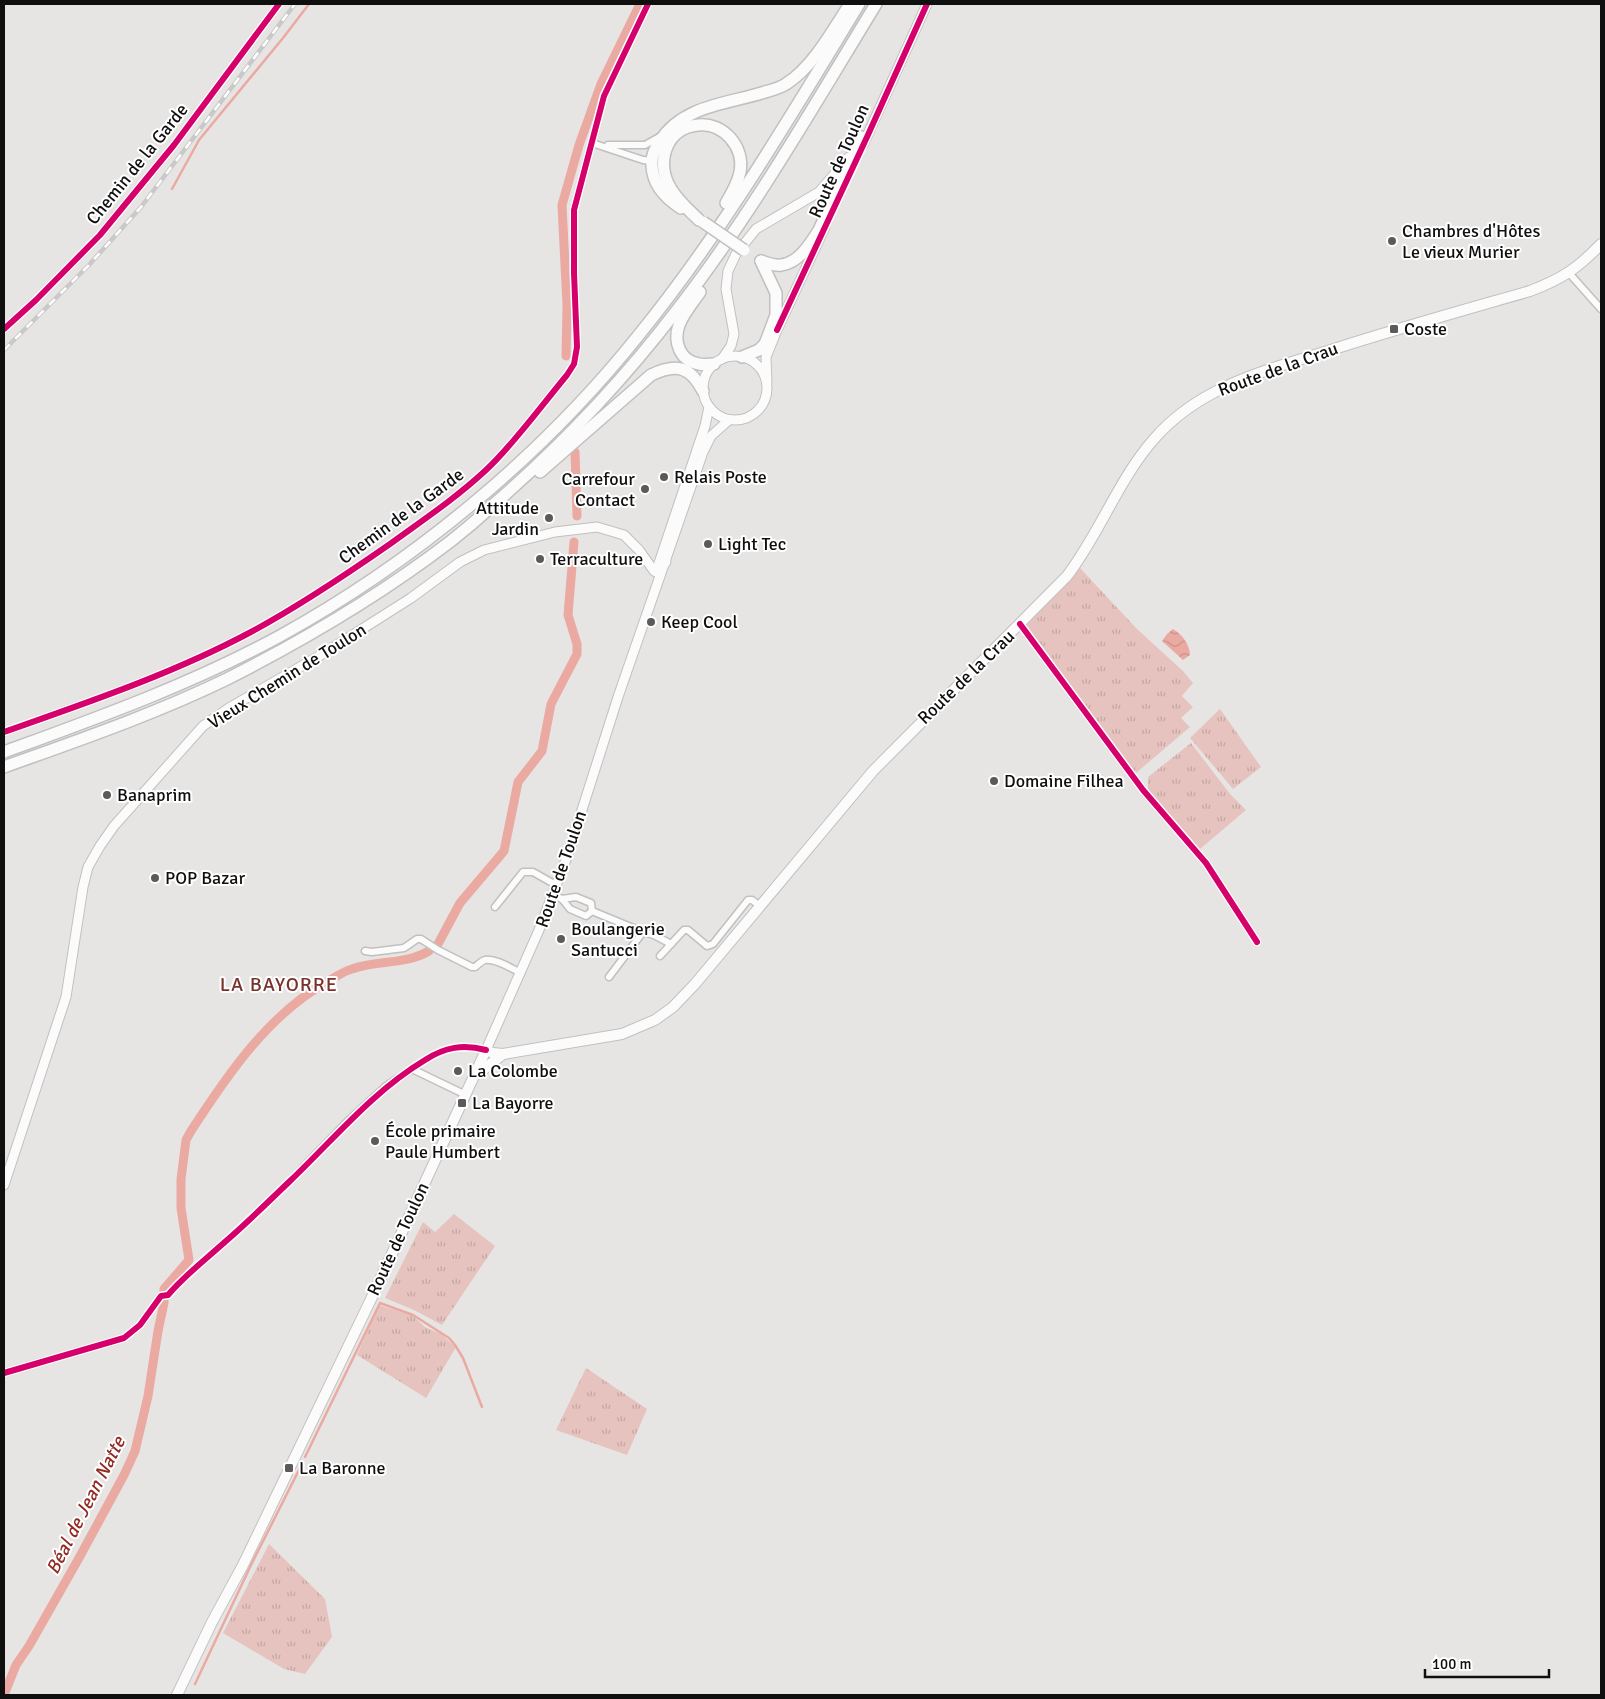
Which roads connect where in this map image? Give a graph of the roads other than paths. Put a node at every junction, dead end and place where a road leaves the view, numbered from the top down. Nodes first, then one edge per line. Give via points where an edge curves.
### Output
1 (279, 4) edge
2 (648, 4) edge
3 (850, 4) edge
4 (859, 4) edge
5 (876, 4) edge
6 (884, 4) edge
7 (927, 4) edge
8 (891, 83) junction
9 (862, 137) junction
10 (592, 143) junction
11 (654, 155) junction
12 (701, 221) junction
13 (1601, 244) edge
14 (761, 261) junction
15 (1569, 273) junction
16 (1601, 309) edge
17 (779, 326) junction
18 (4, 330) edge
19 (742, 357) junction
20 (718, 361) junction
21 (766, 382) junction
22 (703, 391) junction
23 (709, 407) junction
24 (730, 420) junction
25 (496, 484) junction
26 (452, 541) junction
27 (661, 566) junction
28 (1020, 624) junction
29 (624, 682) junction
30 (4, 732) edge
31 (4, 752) edge
32 (4, 767) edge
33 (556, 885) junction
34 (552, 895) junction
35 (562, 899) junction
36 (760, 906) junction
37 (495, 907) dead end
38 (592, 911) junction
39 (643, 932) junction
40 (1257, 942) dead end
41 (671, 944) junction
42 (365, 950) dead end
43 (660, 956) dead end
44 (521, 973) junction
45 (609, 977) dead end
46 (486, 1050) junction
47 (503, 1054) junction
48 (475, 1077) junction
49 (466, 1095) junction
50 (292, 1179) dead end
51 (4, 1185) edge
52 (167, 1294) dead end
53 (4, 1373) edge
54 (243, 1565) junction
55 (177, 1695) edge
56 (184, 1695) edge

1 - 18 street, Chemin de la Garde via 174,146 100,235
2 - 10 street, Chemin de la Garde via 604,96
3 - 11 highway via 805,68 785,85 692,113 679,120 664,135
4 - 25 highway via 712,237 671,294 595,388
5 - 26 highway via 766,182 677,311 598,405 560,444
6 - 20 highway via 763,200 679,323 676,342 684,357 700,365
7 - 8 main road, Route de Toulon
8 - 9 main road, Route de Toulon
8 - 17 main road, Route de Toulon
9 - 14 highway via 819,230 804,252 781,265
9 - 20 main road, Route de Toulon via 841,168 819,192 756,229 736,254 728,271 726,289 734,334 731,346
10 - 11 street
10 - 11 street via 644,160
10 - 30 street, Chemin de la Garde via 574,210 577,347 574,364 488,468 465,490 358,568 249,633 161,673
11 - 12 highway via 672,191
11 - 12 highway via 654,177 663,193
11 - 25 highway via 682,131 699,125 709,126 733,140 739,154 740,170 720,212 652,308
12 - 14 highway, bridge
13 - 15 main road, Route de la Crau
14 - 17 highway via 774,275 781,291
14 - 19 highway via 776,293 776,315 765,344
15 - 16 street
15 - 28 main road, Route de la Crau via 1530,291 1394,329 1267,370 1196,401 1154,439 1134,465 1081,558
17 - 21 main road, Route de Toulon via 766,357
19 - 20 main road via 732,356
19 - 21 main road via 758,366
20 - 22 main road via 708,371
21 - 24 main road via 767,392 758,410 750,417
22 - 23 main road
22 - 26 highway via 696,378 682,369 666,368 651,375 498,508
23 - 24 main road
23 - 27 main road, Route de Toulon
24 - 27 main road, Route de Toulon via 711,436 703,452
25 - 31 highway via 408,553 333,605 279,637 144,700
26 - 32 highway via 340,617 224,680 143,716
27 - 29 main road, Route de Toulon
27 - 29 main road, Route de Toulon via 656,590
27 - 51 main road, Vieux Chemin de Toulon via 624,535 597,527 555,532 484,550 460,562 411,598 326,652 203,726 114,826 88,867 66,997
28 - 36 main road, Route de la Crau via 873,771
28 - 40 street via 1143,790 1206,863
29 - 33 main road, Route de Toulon
33 - 34 main road, Route de Toulon
33 - 37 street via 533,872 523,872
34 - 35 street
34 - 44 main road, Route de Toulon
35 - 38 street via 570,910 586,916
35 - 38 street via 576,897 592,903
36 - 41 street via 748,900 713,944 707,946 688,930 684,930
36 - 47 main road, Route de la Crau via 695,984 655,1020 622,1034
38 - 39 street
39 - 41 street
39 - 45 street
41 - 43 street
42 - 44 street via 404,948 421,939 472,967 493,960
44 - 46 main road, Route de Toulon
46 - 47 main road, Route de la Crau
46 - 48 main road, Route de Toulon
47 - 48 main road, Route de la Crau
48 - 49 main road, Route de Toulon
49 - 50 street via 412,1069 386,1086
49 - 54 main road, Route de Toulon
52 - 53 street via 124,1338
54 - 55 main road, Route de Toulon
54 - 56 main road, Route de Toulon

